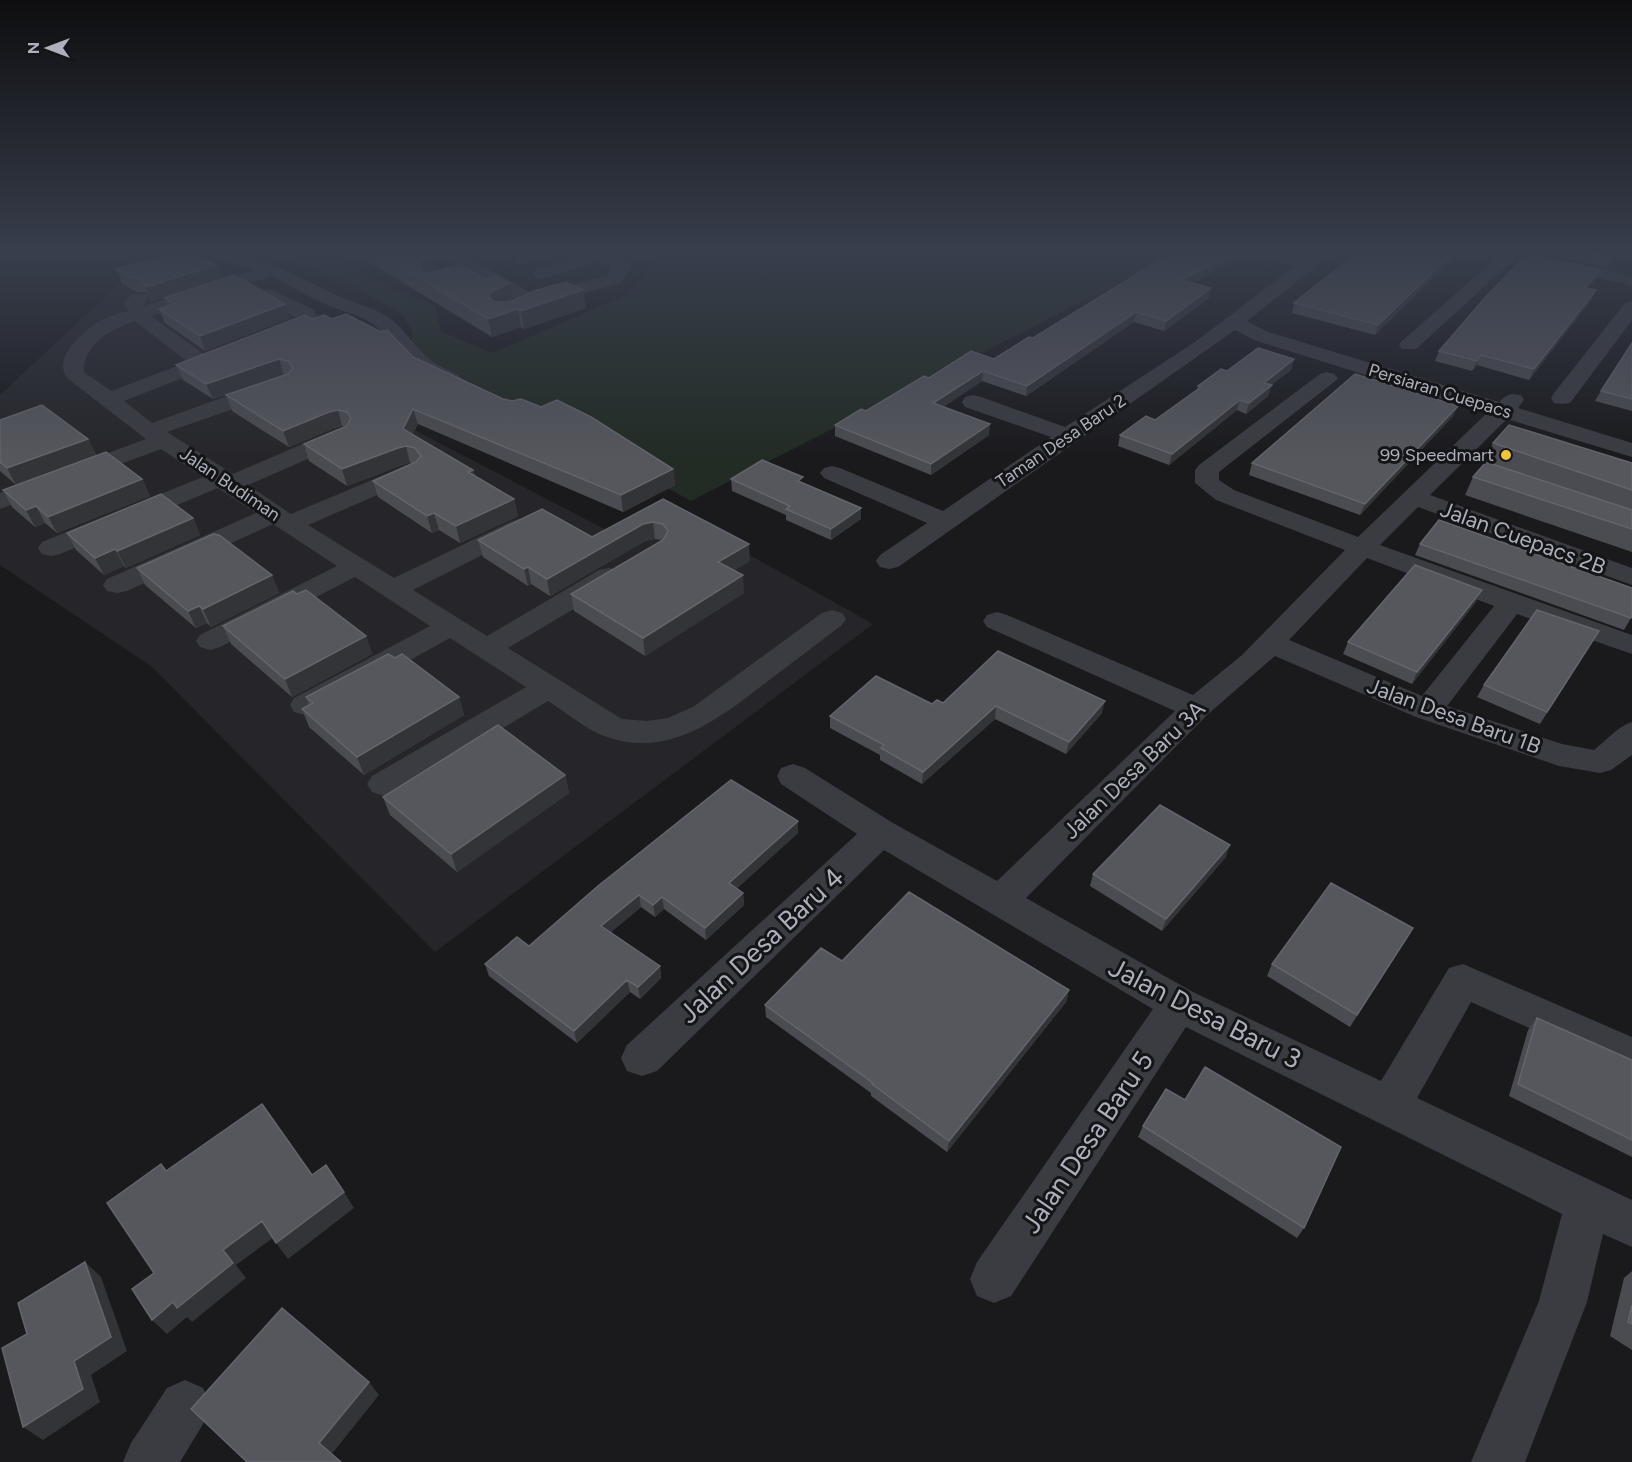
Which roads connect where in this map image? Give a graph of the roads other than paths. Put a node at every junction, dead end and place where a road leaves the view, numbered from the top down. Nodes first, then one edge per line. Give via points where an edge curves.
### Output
1 (115, 321) edge
2 (145, 321) edge
3 (306, 321) edge
4 (381, 321) edge
5 (1234, 321) edge
6 (1236, 321) edge
7 (1436, 321) edge
8 (1626, 321) edge
9 (257, 342) edge
10 (1409, 345) dead end
11 (235, 351) edge
12 (203, 363) junction
13 (1327, 378) dead end
14 (285, 383) edge
15 (473, 390) edge
16 (1562, 398) dead end
17 (108, 399) junction
18 (974, 402) dead end
19 (1508, 405) junction
20 (1484, 428) junction
21 (153, 433) junction
22 (344, 435) edge
23 (1068, 435) junction
24 (1507, 435) edge
25 (1632, 436) edge
26 (1632, 450) edge
27 (411, 472) edge
28 (832, 472) dead end
29 (227, 481) junction
30 (0, 486) edge
31 (1415, 498) junction
32 (0, 502) edge
33 (537, 518) edge
34 (282, 519) junction
35 (944, 520) junction
36 (51, 548) dead end
37 (1362, 548) junction
38 (635, 561) edge
39 (889, 561) dead end
40 (357, 566) junction
41 (1632, 577) edge
42 (117, 585) dead end
43 (394, 589) junction
44 (1510, 603) junction
45 (832, 619) dead end
46 (997, 621) dead end
47 (452, 626) junction
48 (210, 641) dead end
49 (1270, 643) junction
50 (1632, 645) edge
51 (486, 649) junction
52 (547, 688) junction
53 (305, 705) edge
54 (1196, 708) junction
55 (1427, 710) junction
56 (1632, 733) edge
57 (793, 776) dead end
58 (384, 784) dead end
59 (880, 832) junction
60 (1000, 901) junction
61 (1179, 1004) junction
62 (1632, 1056) edge
63 (642, 1058) dead end
64 (1389, 1106) junction
65 (1588, 1202) junction
66 (1632, 1224) edge
67 (994, 1279) dead end
68 (185, 1406) dead end
69 (150, 1462) edge
70 (1497, 1462) edge

1 - 17 street, Jalan Budiman via 97,332 72,361 74,374
2 - 12 street
3 - 9 street
4 - 15 street via 425,366
5 - 23 street, Taman Desa Baru 2
6 - 19 street, Persiaran Cuepacs via 1273,326
7 - 10 street
8 - 16 street
11 - 12 street
12 - 17 street
13 - 37 street via 1207,470 1207,483 1225,495
14 - 21 street
17 - 21 street, Jalan Budiman
18 - 23 street
19 - 20 street, Jalan Desa Baru 3A
19 - 25 street, Persiaran Cuepacs
19 - 26 street, Persiaran Cuepacs
20 - 24 street
20 - 31 street, Jalan Desa Baru 3A via 1462,465
21 - 29 street, Jalan Budiman
21 - 30 street
21 - 32 street
22 - 29 street
23 - 35 street, Taman Desa Baru 2
27 - 34 street
28 - 35 street
29 - 34 street, Jalan Budiman
29 - 36 street
31 - 37 street, Jalan Desa Baru 3A
31 - 41 street, Jalan Cuepacs 2B
33 - 43 street
34 - 40 street, Jalan Budiman
34 - 42 street
35 - 39 street, Taman Desa Baru 2
37 - 44 street
37 - 49 street, Jalan Desa Baru 3A
38 - 51 street
40 - 43 street, Jalan Budiman
40 - 48 street
43 - 47 street, Jalan Budiman
44 - 50 street
44 - 55 street
45 - 52 street, Jalan Budiman via 704,714 674,728 647,732 615,729
46 - 54 street
47 - 51 street, Jalan Budiman
47 - 53 street
49 - 54 street, Jalan Desa Baru 3A
49 - 55 street, Jalan Desa Baru 1B
51 - 52 street, Jalan Budiman
52 - 58 street
54 - 60 street, Jalan Desa Baru 3A
55 - 56 street, Jalan Desa Baru 1B via 1559,755 1600,762
57 - 59 street, Jalan Desa Baru 3
59 - 60 street, Jalan Desa Baru 3
59 - 63 street, Jalan Desa Baru 4
60 - 61 street, Jalan Desa Baru 3
61 - 64 street, Jalan Desa Baru 3
61 - 67 street, Jalan Desa Baru 5
62 - 64 street via 1463,980
64 - 65 street, Jalan Desa Baru 3
65 - 66 street, Jalan Desa Baru 3
65 - 70 street via 1563,1302
68 - 69 street

